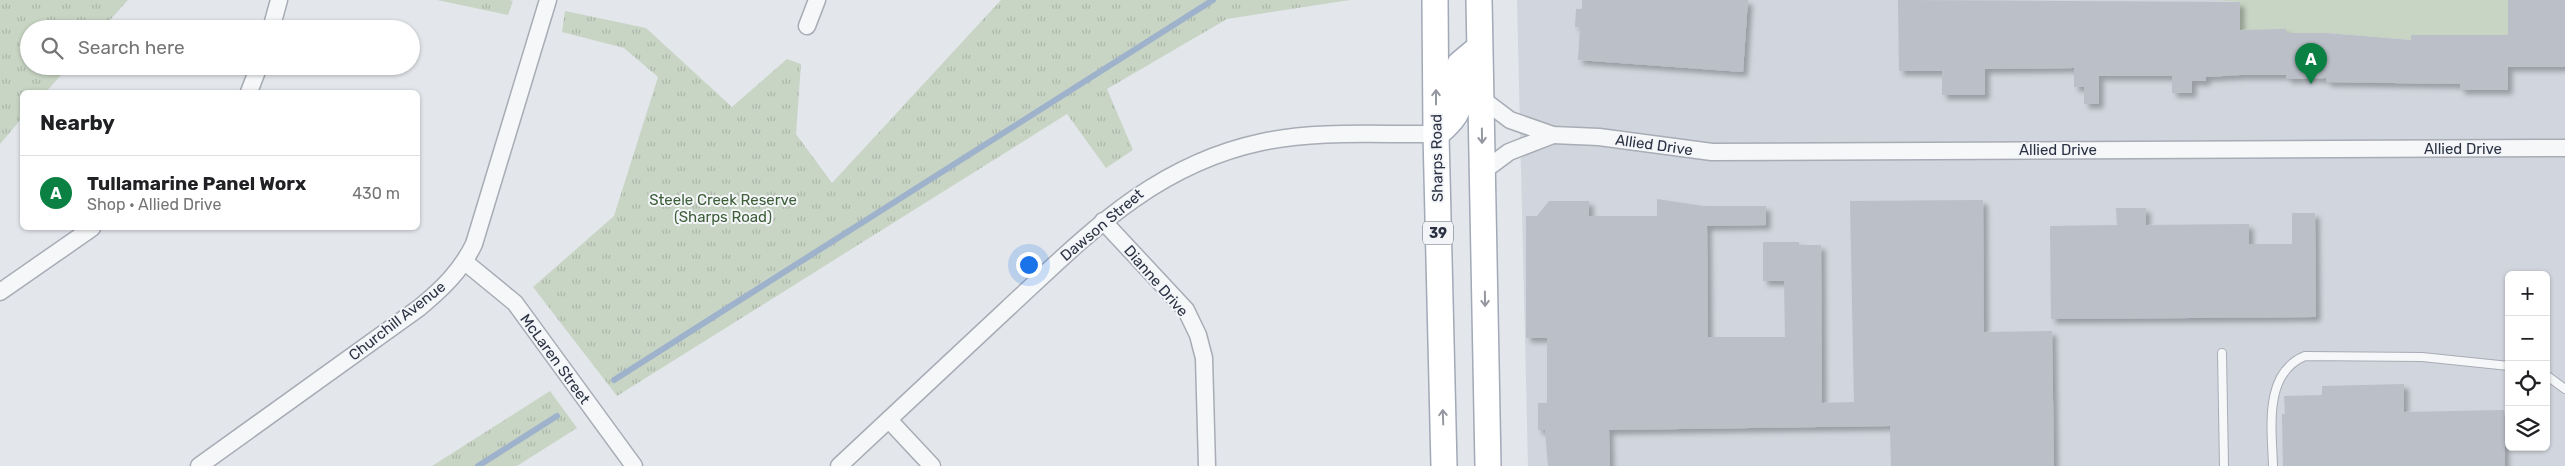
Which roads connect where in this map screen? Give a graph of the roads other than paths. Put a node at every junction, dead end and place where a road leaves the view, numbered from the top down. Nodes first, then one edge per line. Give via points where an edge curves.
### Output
1 (279, 0) edge
2 (548, 0) edge
3 (817, 0) edge
4 (1435, 0) edge
5 (1479, 0) edge
6 (273, 20) edge
7 (807, 26) dead end
8 (1480, 48) junction
9 (256, 75) edge
10 (250, 90) edge
11 (1481, 98) junction
12 (1436, 134) junction
13 (1553, 135) junction
14 (2565, 148) edge
15 (1482, 172) junction
16 (1103, 221) junction
17 (89, 230) edge
18 (465, 262) junction
19 (0, 292) edge
20 (2222, 353) dead end
21 (2505, 366) edge
22 (2550, 378) edge
23 (2565, 389) edge
24 (889, 420) junction
25 (199, 466) edge
26 (634, 466) edge
27 (839, 466) edge
28 (932, 466) edge
29 (1207, 466) edge
30 (1444, 466) edge
31 (1488, 466) edge
32 (2224, 466) edge
33 (2273, 466) edge

1 - 6 street
2 - 18 street, Churchill Avenue via 474,244
3 - 7 street
12 -> 4 main road, Sharps Road / 39
5 - 8 main road
8 - 11 main road
8 - 12 main road via 1460,64 1460,108 1451,122
9 - 10 street
11 - 13 street, Allied Drive via 1510,120
11 -> 15 main road
12 - 16 street, Dawson Street via 1309,136 1263,142 1218,154 1185,168 1151,185
30 -> 12 main road, Sharps Road / 39
13 - 14 street, Allied Drive via 1599,137 1728,153
13 - 15 street, Allied Drive via 1509,152
15 -> 31 main road
16 - 24 street, Dawson Street
16 - 29 street, Dianne Drive via 1186,310 1198,335 1204,358
17 - 19 street
18 - 25 street, Churchill Avenue via 419,308
18 - 26 street, McLaren Street via 514,303
20 - 32 lane
21 - 33 lane via 2422,357 2305,356 2287,368 2278,381 2274,395
22 - 23 lane
24 - 27 street, Dawson Street
24 - 28 street

